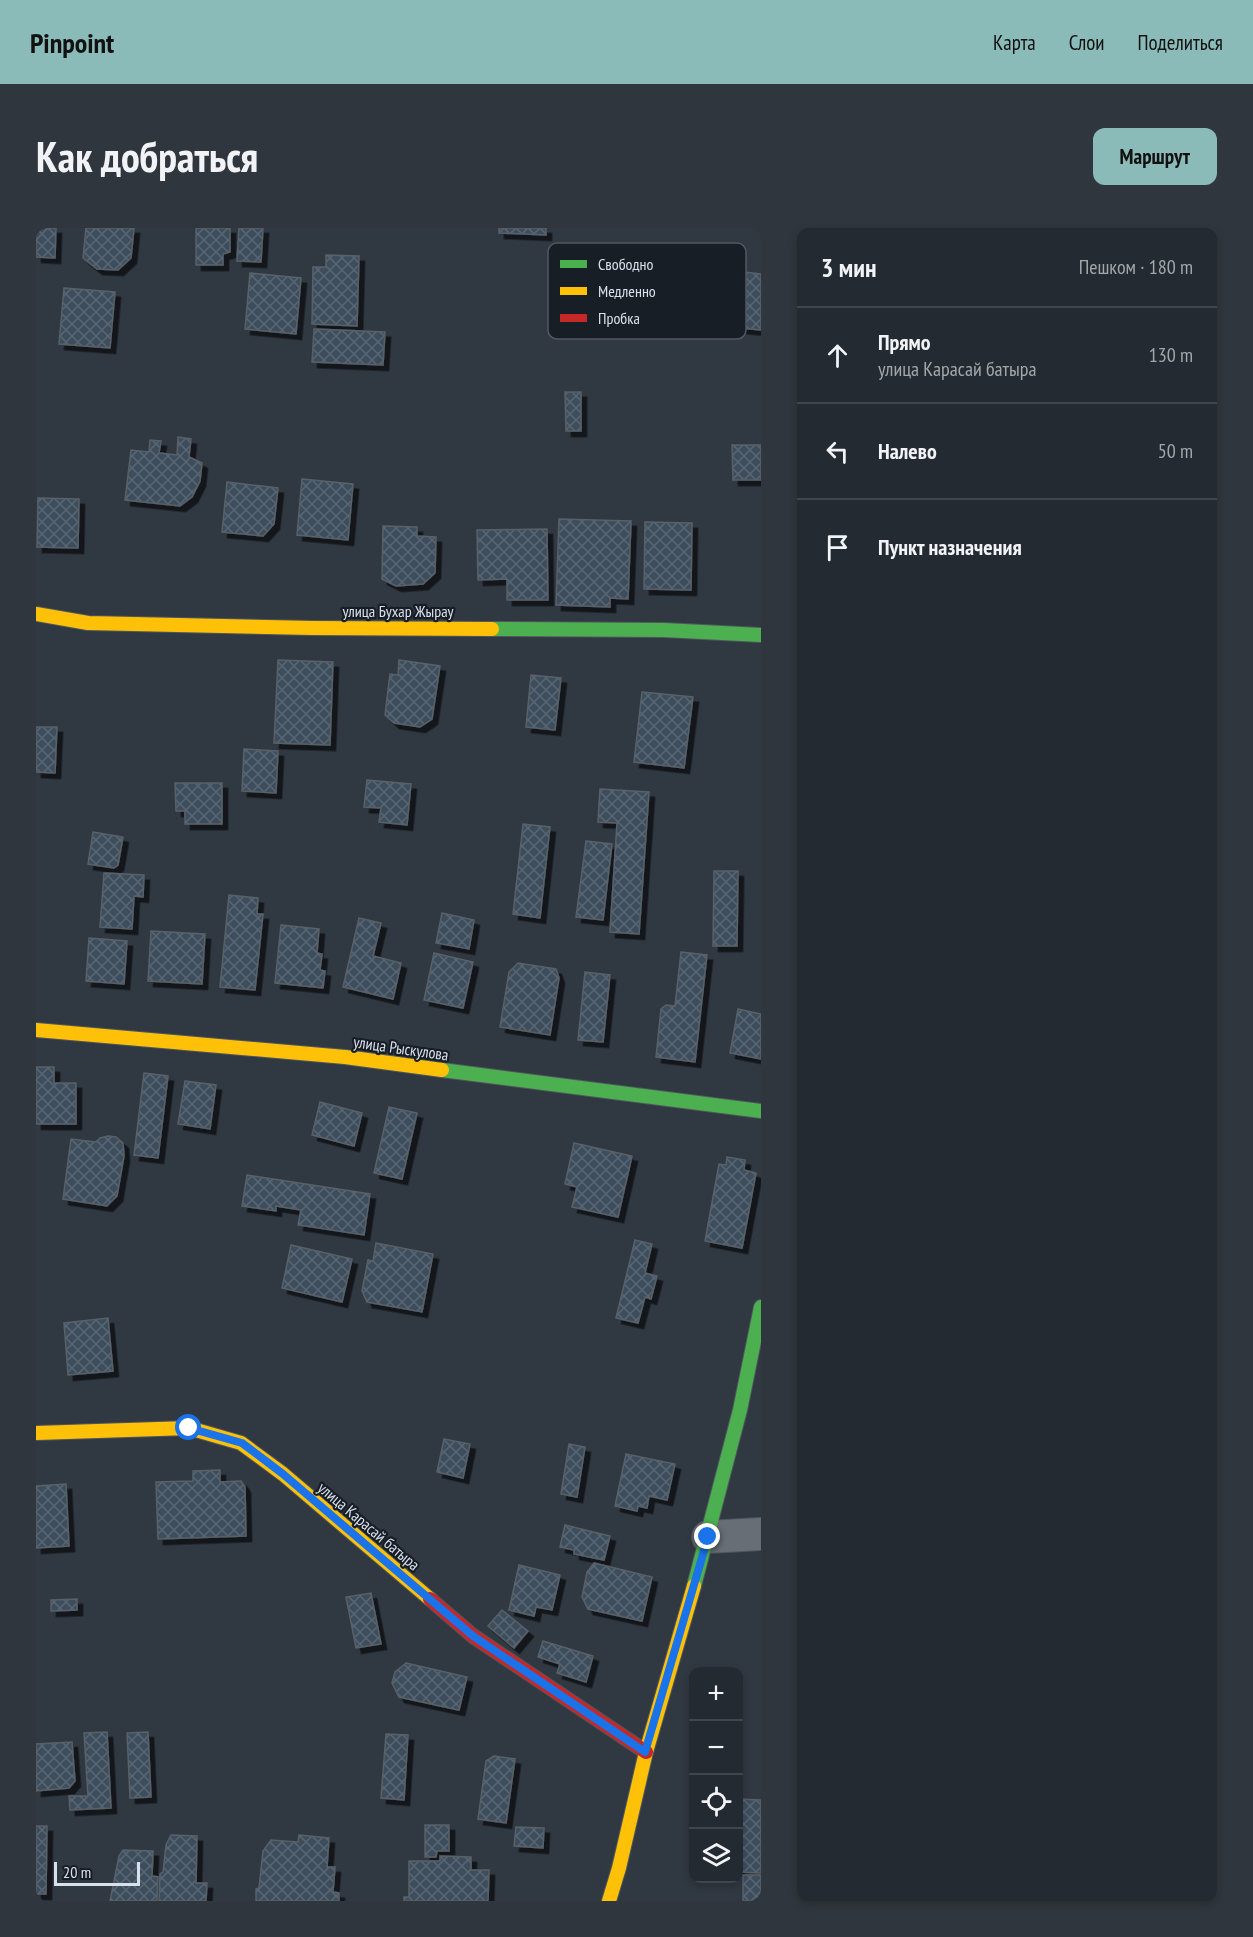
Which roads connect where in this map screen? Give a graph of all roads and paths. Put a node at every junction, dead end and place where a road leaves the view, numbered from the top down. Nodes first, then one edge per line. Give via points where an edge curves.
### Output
1 (36, 614) edge
2 (761, 635) edge
3 (36, 1030) edge
4 (761, 1111) edge
5 (761, 1307) edge
6 (751, 1414) edge
7 (36, 1433) edge
8 (761, 1534) edge
9 (708, 1537) junction
10 (645, 1752) junction
11 (609, 1901) edge

1 - 2 street, улица Бухар Жырау via 88,623 664,630
3 - 4 street, улица Рыскулова via 345,1057
5 - 6 street
6 - 9 street
7 - 10 street, улица Карасай батыра via 189,1428 242,1443 473,1636
8 - 9 street
9 - 10 street
10 - 11 street

